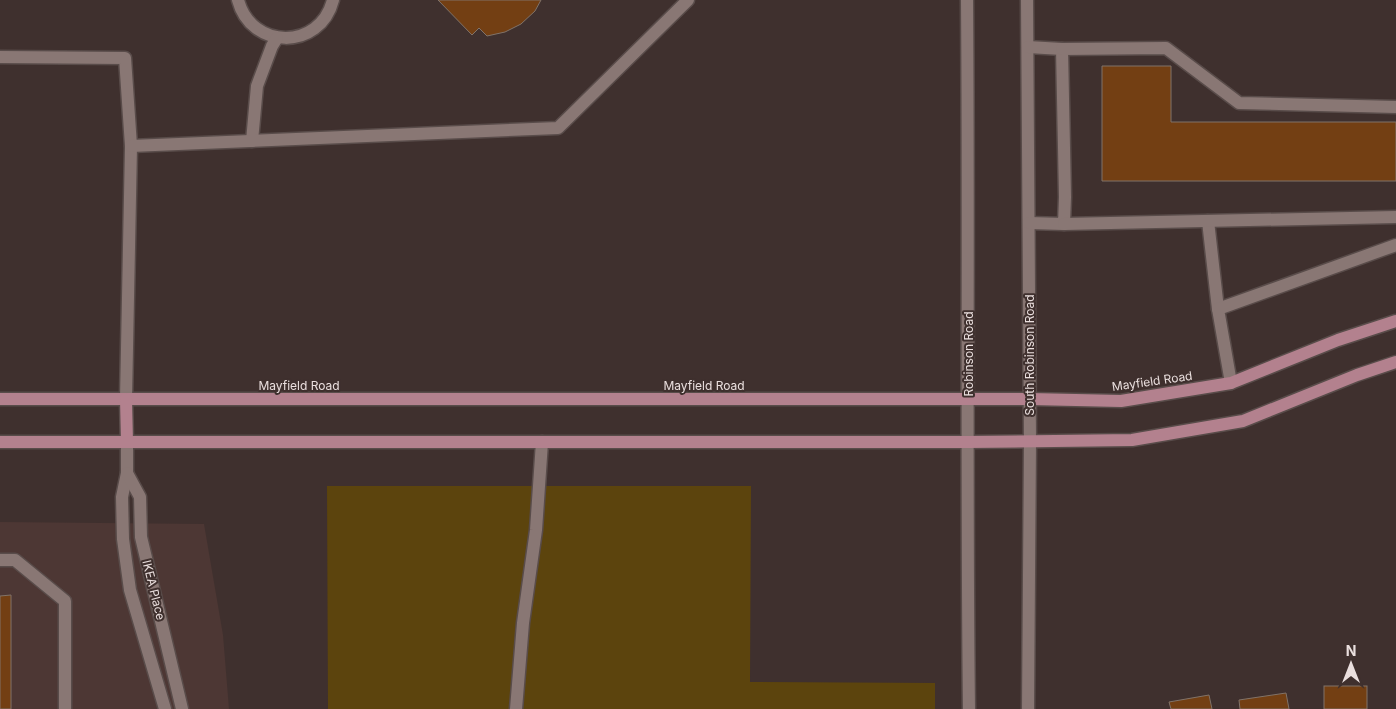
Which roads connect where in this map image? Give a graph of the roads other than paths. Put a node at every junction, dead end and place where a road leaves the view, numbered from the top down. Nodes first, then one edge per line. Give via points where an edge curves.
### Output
1 (238, 0) edge
2 (333, 0) edge
3 (688, 0) edge
4 (967, 0) edge
5 (1027, 0) edge
6 (674, 5) edge
7 (277, 38) junction
8 (1028, 47) junction
9 (1062, 49) junction
10 (0, 58) edge
11 (1396, 107) edge
12 (252, 141) junction
13 (131, 146) junction
14 (1396, 217) edge
15 (1208, 221) junction
16 (1029, 223) junction
17 (1064, 224) junction
18 (1396, 245) edge
19 (1218, 309) junction
20 (1396, 321) edge
21 (1396, 362) edge
22 (1231, 383) junction
23 (0, 398) edge
24 (126, 399) junction
25 (968, 399) junction
26 (1030, 399) junction
27 (1030, 441) junction
28 (0, 442) edge
29 (127, 442) junction
30 (542, 442) junction
31 (968, 442) junction
32 (127, 473) junction
33 (0, 560) edge
34 (65, 709) edge
35 (165, 709) edge
36 (182, 709) edge
37 (516, 709) edge
38 (969, 709) edge
39 (1028, 709) edge

1 - 7 street via 249,23 262,33
2 - 7 street via 321,23 308,33 293,38
3 - 6 street
4 - 25 street, Robinson Road
5 - 8 street, South Robinson Road
6 - 12 street via 558,128
7 - 12 street via 257,86
8 - 9 street
8 - 16 street, South Robinson Road
9 - 11 street via 1166,48 1239,103
9 - 17 street
10 - 13 street via 125,58
12 - 13 street
13 - 24 street
14 - 15 street
15 - 17 street
15 - 19 street
16 - 17 street
16 - 26 street, South Robinson Road
18 - 19 street
19 - 22 street
20 - 22 main road, Mayfield Road via 1338,340
21 - 27 main road via 1243,421 1132,440
22 - 26 main road, Mayfield Road via 1121,401
23 - 24 main road, Mayfield Road
24 - 25 main road, Mayfield Road
24 - 29 main road
25 - 26 main road, Mayfield Road
25 - 31 street, Robinson Road
26 - 27 street, South Robinson Road
27 - 31 main road
27 - 39 street, South Robinson Road
28 - 29 main road
29 - 30 main road
29 - 32 street, IKEA Place
30 - 31 main road
30 - 37 street via 536,530 522,623
31 - 38 street, Robinson Road
32 - 35 street, IKEA Place via 122,497 123,539 130,590
32 - 36 street, IKEA Place via 140,497 141,537
33 - 34 street via 15,560 65,601

